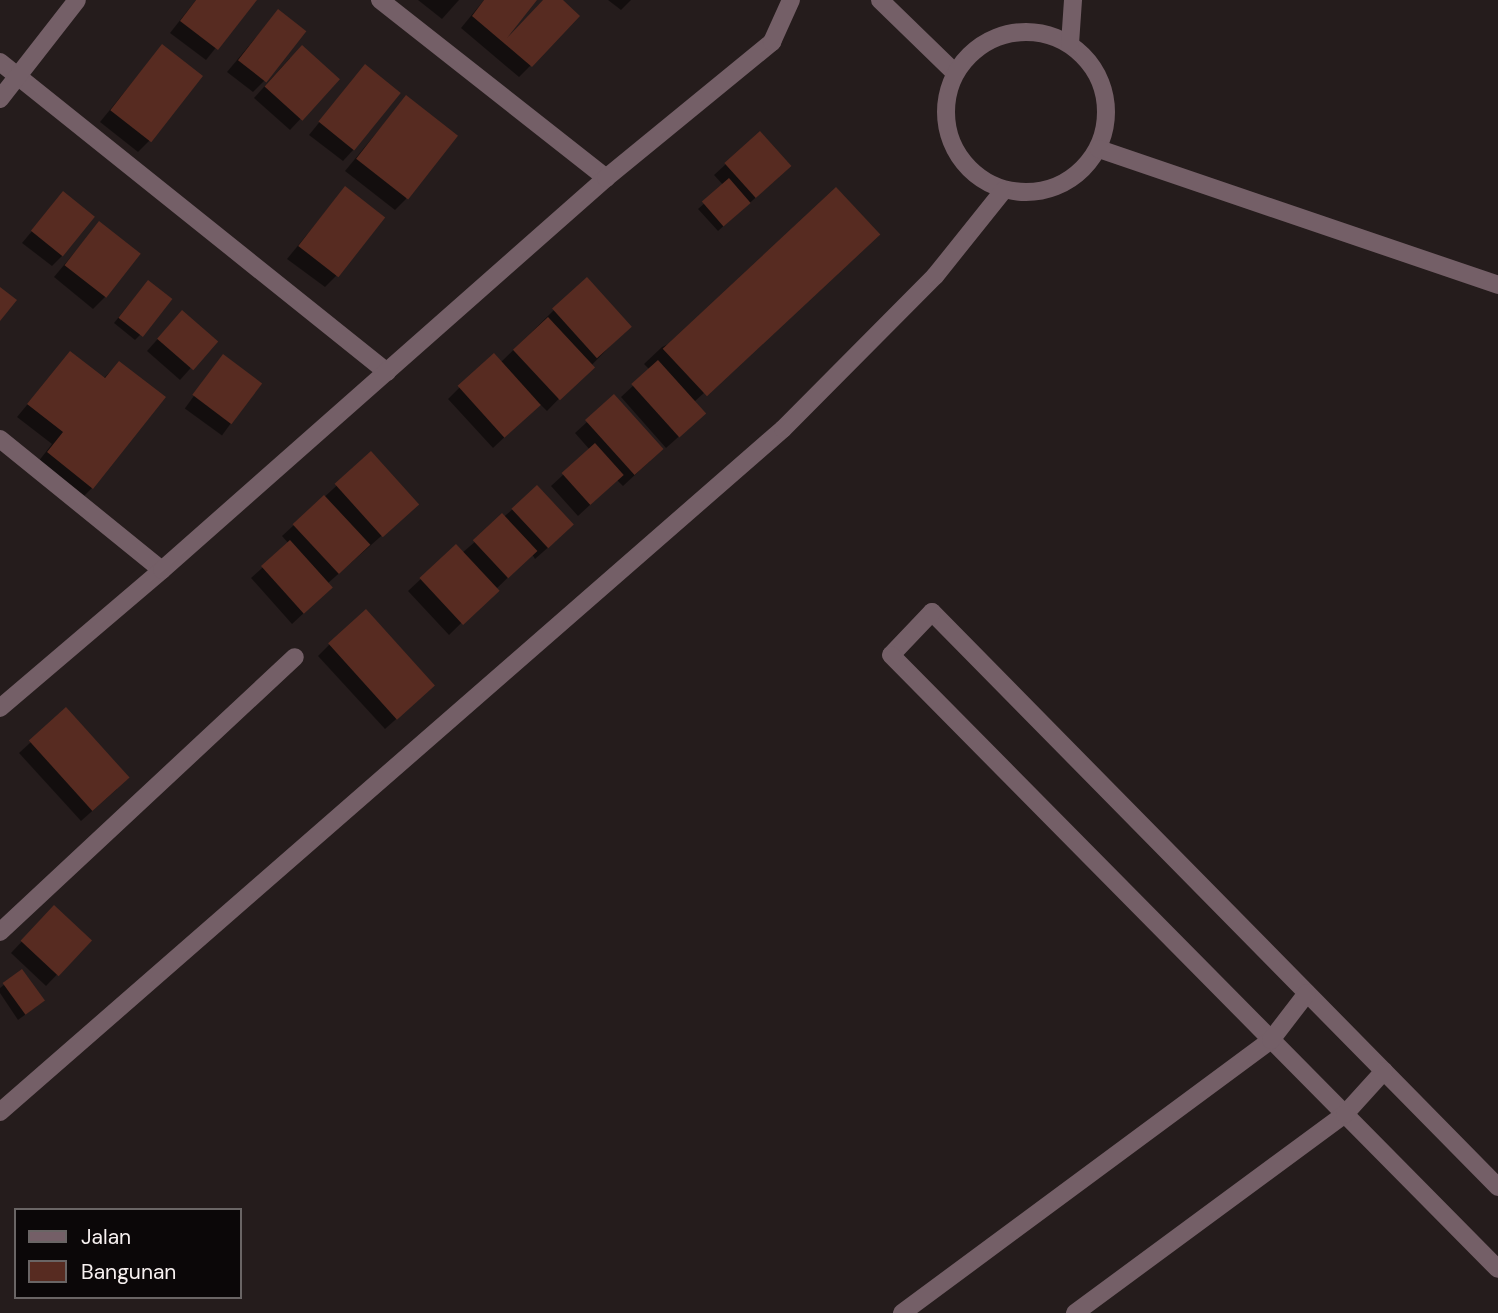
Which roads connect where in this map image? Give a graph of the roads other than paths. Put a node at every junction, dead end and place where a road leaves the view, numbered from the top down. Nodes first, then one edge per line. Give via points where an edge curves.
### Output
1 (77, 0) edge
2 (380, 0) edge
3 (791, 0) edge
4 (880, 0) edge
5 (1073, 0) edge
6 (1070, 44) junction
7 (0, 62) edge
8 (954, 72) junction
9 (18, 77) junction
10 (0, 99) edge
11 (1098, 149) junction
12 (606, 178) junction
13 (1003, 190) junction
14 (1498, 285) edge
15 (387, 372) junction
16 (0, 439) edge
17 (162, 570) junction
18 (295, 657) dead end
19 (0, 708) edge
20 (0, 932) edge
21 (1307, 993) junction
22 (1271, 1040) junction
23 (1384, 1071) junction
24 (0, 1112) edge
25 (1345, 1114) junction
26 (1498, 1187) edge
27 (1498, 1269) edge
28 (902, 1313) edge
29 (1075, 1313) edge

1 - 9 street
2 - 12 street
3 - 12 street via 772,42
4 - 8 street
5 - 6 street
6 - 8 street via 1028,31 996,38 985,41
6 - 11 street via 1097,72 1107,111
7 - 9 street
8 - 13 street via 944,107 950,143 972,172
9 - 10 street
9 - 15 street
11 - 13 street via 1074,177 1041,192
11 - 14 street
12 - 15 street
13 - 24 street via 935,276 783,429
15 - 17 street
16 - 17 street
17 - 19 street
18 - 20 street
21 - 22 street
21 - 22 street via 932,612 891,655
21 - 23 street
22 - 25 street
22 - 28 street
23 - 25 street
23 - 26 street
25 - 27 street
25 - 29 street

